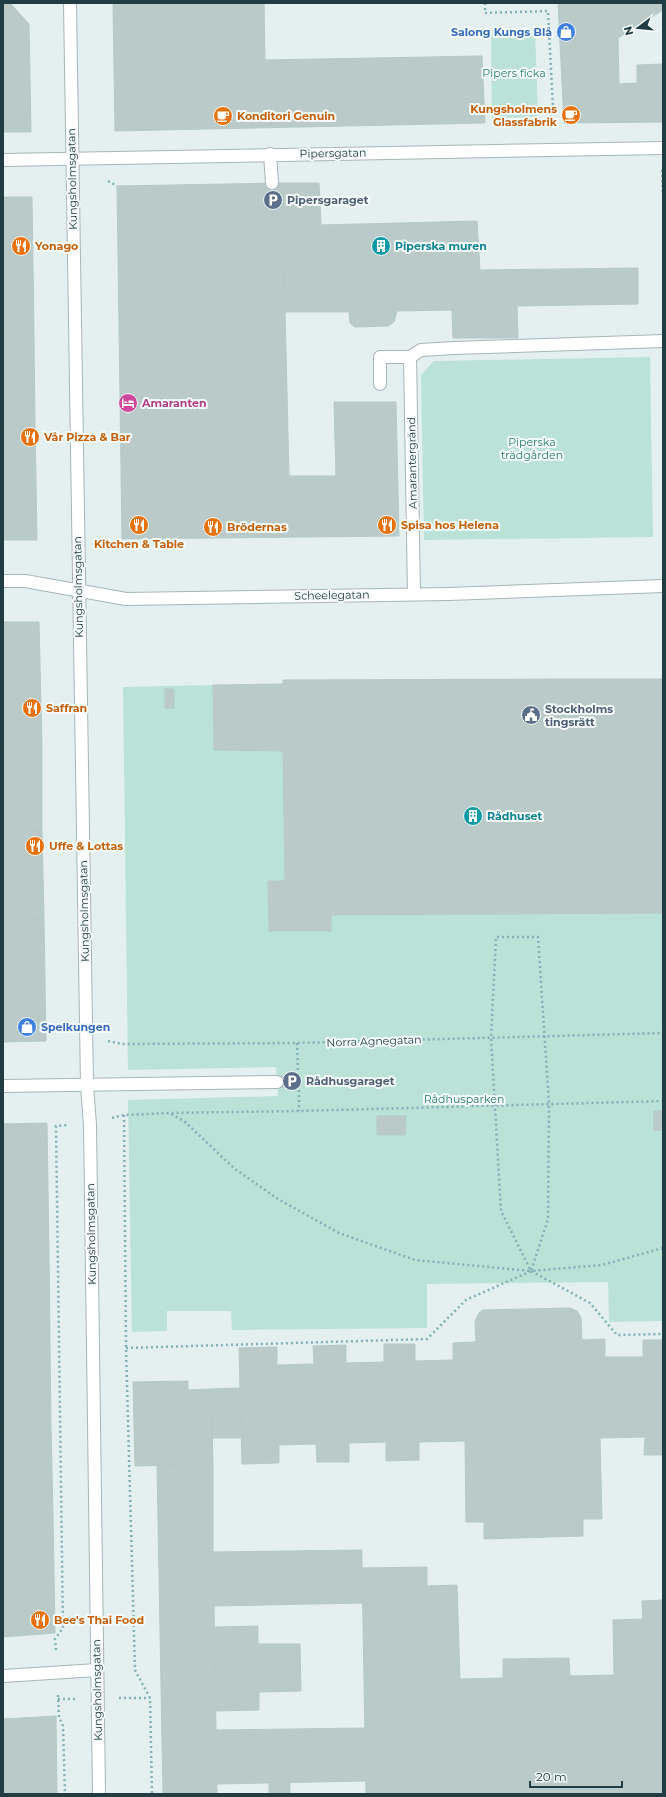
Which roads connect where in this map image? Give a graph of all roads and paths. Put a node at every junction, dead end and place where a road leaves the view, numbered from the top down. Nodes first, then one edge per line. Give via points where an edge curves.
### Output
1 (70, 3) edge
2 (484, 3) edge
3 (553, 106) dead end
4 (663, 148) edge
5 (270, 154) junction
6 (72, 158) junction
7 (3, 160) edge
8 (662, 177) edge
9 (272, 184) tunnel mouth
10 (663, 195) edge
11 (663, 341) edge
12 (410, 357) junction
13 (380, 384) dead end
14 (3, 581) edge
15 (663, 586) edge
16 (78, 590) junction
17 (414, 594) junction
18 (663, 1033) edge
19 (86, 1036) junction
20 (543, 1036) junction
21 (491, 1038) junction
22 (277, 1082) tunnel mouth
23 (87, 1085) junction
24 (3, 1086) edge
25 (663, 1102) edge
26 (549, 1104) junction
27 (494, 1106) junction
28 (169, 1113) junction
29 (124, 1115) junction
30 (90, 1125) junction
31 (663, 1248) edge
32 (531, 1271) junction
33 (663, 1334) edge
34 (126, 1348) junction
35 (97, 1670) junction
36 (57, 1673) junction
37 (3, 1676) edge
38 (65, 1794) edge
39 (99, 1794) edge
40 (152, 1794) edge

1 - 6 street, Kungsholmsgatan
2 - 3 path via 485,13 548,11
4 - 5 street, Pipersgatan
5 - 6 street, Pipersgatan
5 - 9 street
6 - 7 street, Pipersgatan
6 - 16 street, Kungsholmsgatan
8 - 10 path
11 - 12 street via 421,350
12 - 13 street via 380,357
12 - 17 street, Amarantergränd
14 - 16 street, Scheelegatan via 25,581
15 - 17 street, Scheelegatan
16 - 17 street, Scheelegatan via 126,599
16 - 19 street, Kungsholmsgatan
18 - 20 path, Norra Agnegatan
19 - 21 path, Norra Agnegatan via 122,1044
19 - 23 street, Kungsholmsgatan
20 - 21 path, Norra Agnegatan
20 - 21 path via 538,937 496,937
20 - 26 path
21 - 27 path
22 - 23 street
23 - 24 street
23 - 30 street, Kungsholmsgatan
25 - 26 path
26 - 27 path
26 - 32 path via 548,1219
27 - 28 path
27 - 32 path via 501,1211
28 - 29 path
28 - 32 path via 184,1120 235,1169 339,1233 415,1260
29 - 30 path
29 - 34 path
30 - 35 street, Kungsholmsgatan
30 - 36 path via 56,1126 63,1628 55,1639
31 - 32 path via 602,1264
32 - 33 path via 590,1302 617,1335
32 - 34 path via 466,1300 427,1339
34 - 40 path via 135,1670 150,1698
35 - 36 street
35 - 39 street, Kungsholmsgatan
36 - 37 street
36 - 38 path via 59,1717 63,1726

